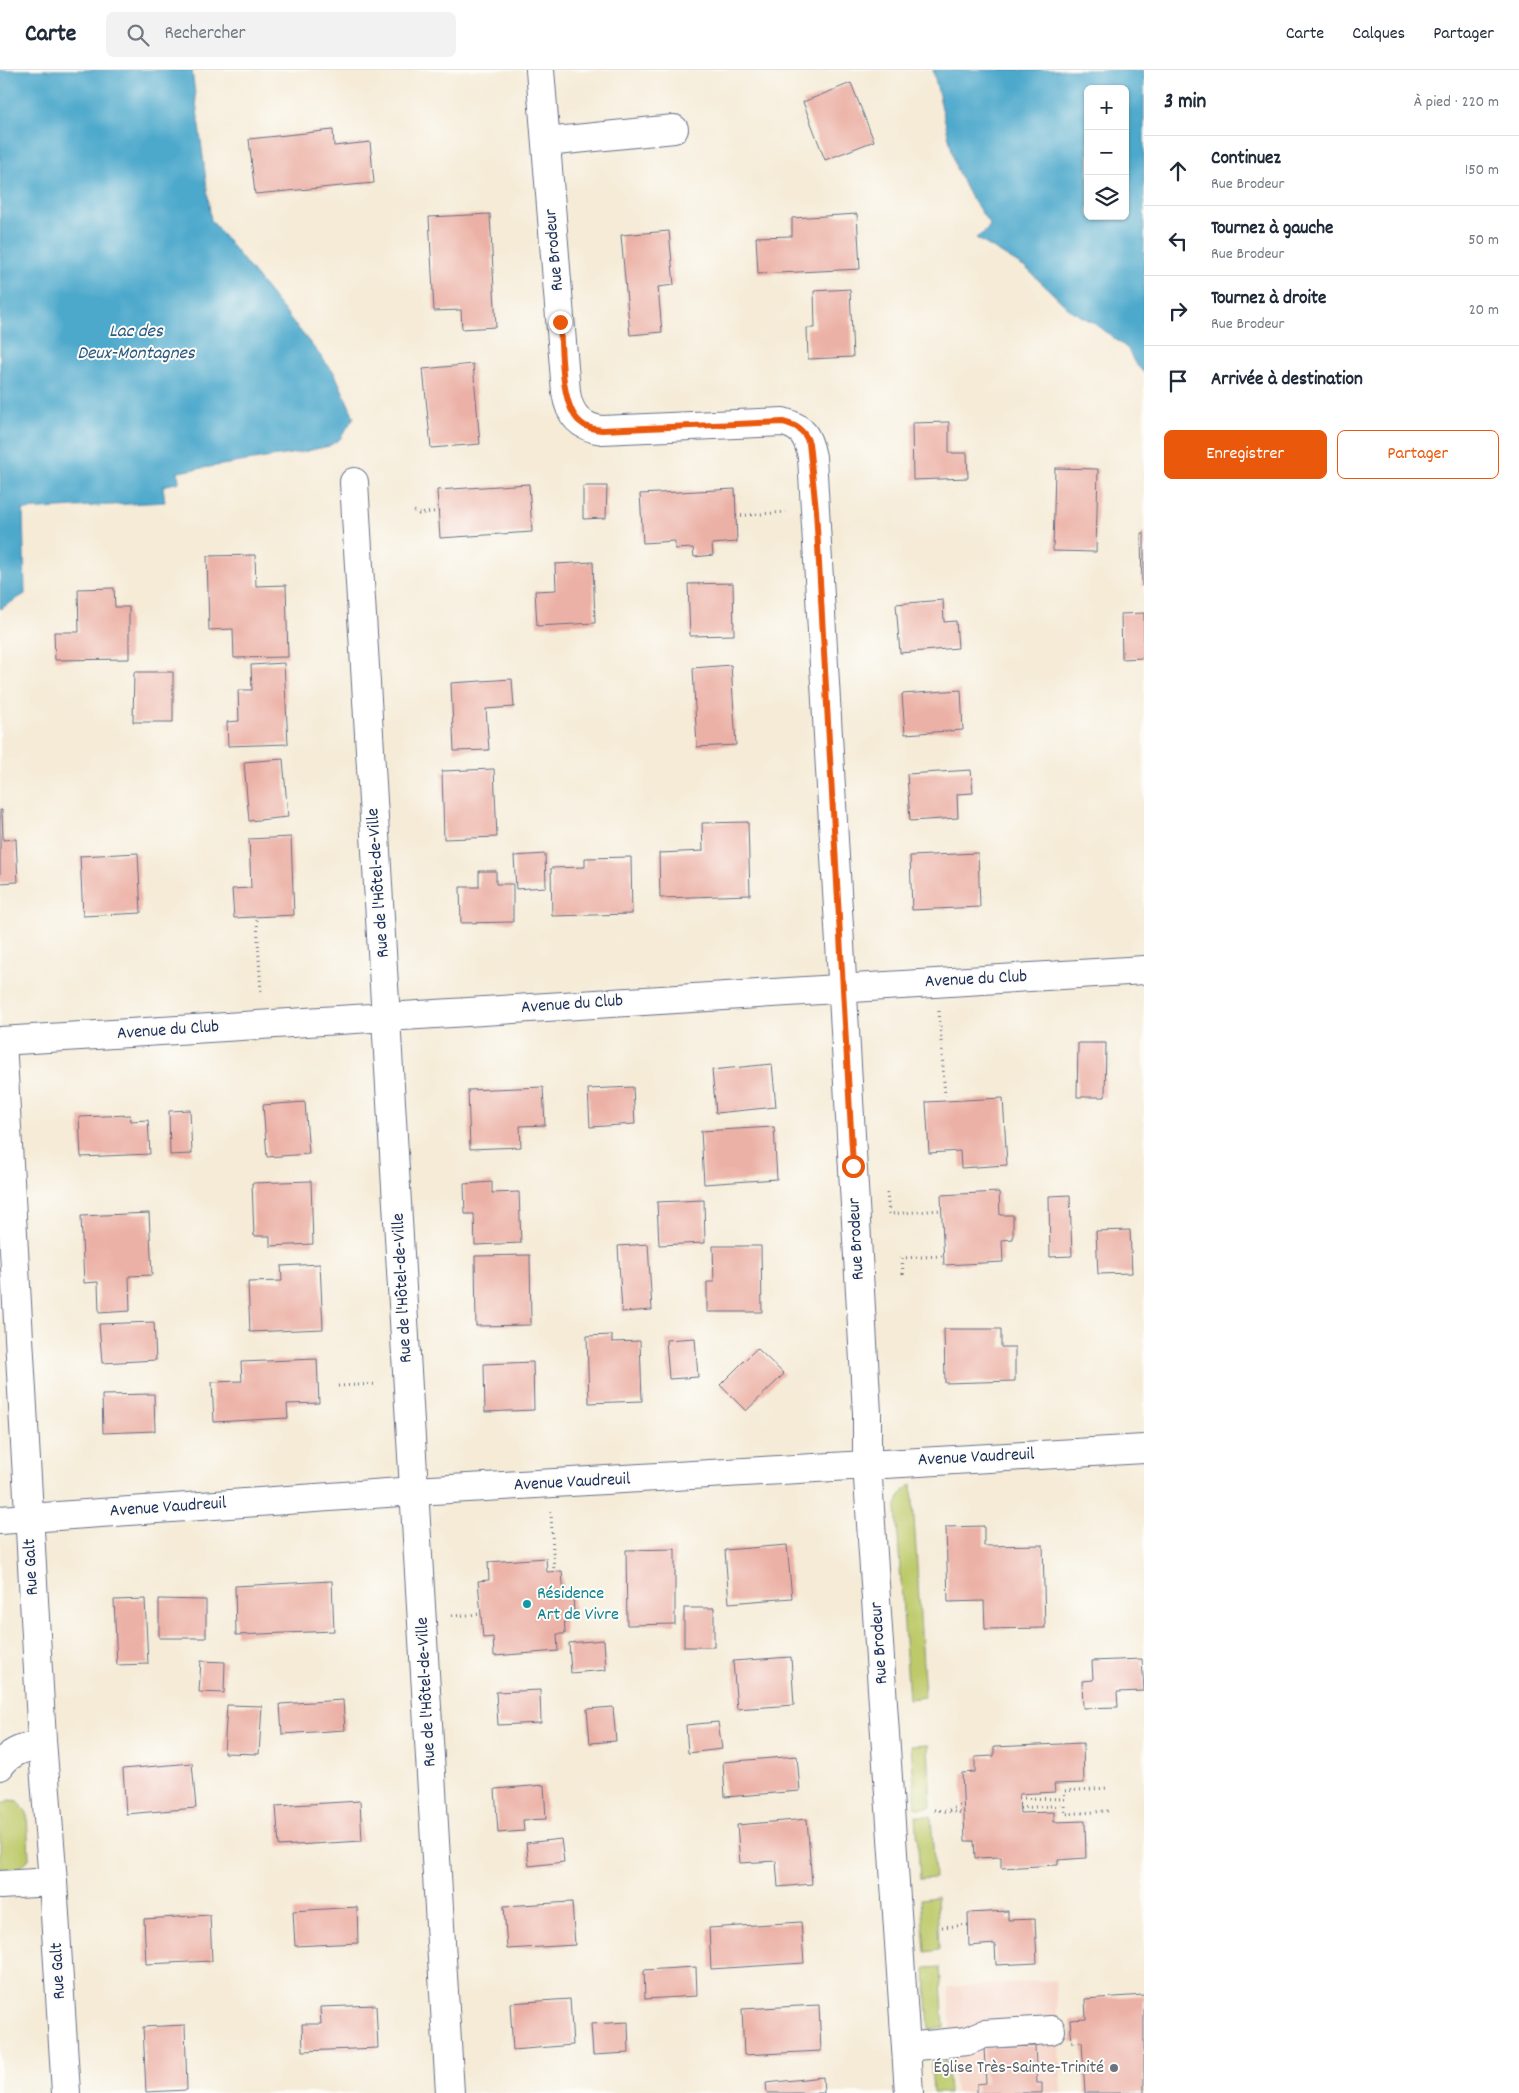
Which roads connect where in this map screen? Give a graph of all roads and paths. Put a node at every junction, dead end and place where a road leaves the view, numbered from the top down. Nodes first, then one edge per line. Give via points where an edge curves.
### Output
1 (540, 70) edge
2 (674, 129) dead end
3 (546, 142) junction
4 (354, 482) dead end
5 (414, 511) dead end
6 (439, 511) dead end
7 (792, 512) dead end
8 (736, 516) dead end
9 (257, 920) dead end
10 (1144, 970) edge
11 (843, 988) junction
12 (939, 1004) dead end
13 (387, 1017) junction
14 (262, 1025) junction
15 (1, 1041) edge
16 (945, 1096) dead end
17 (888, 1193) dead end
18 (942, 1210) dead end
19 (943, 1256) dead end
20 (903, 1274) dead end
21 (408, 1382) junction
22 (338, 1386) dead end
23 (1144, 1449) edge
24 (867, 1464) junction
25 (415, 1491) junction
26 (550, 1507) dead end
27 (30, 1518) junction
28 (0, 1520) edge
29 (554, 1571) dead end
30 (481, 1614) dead end
31 (444, 1617) dead end
32 (42, 1745) junction
33 (0, 1766) edge
34 (1107, 1788) dead end
35 (1019, 1798) dead end
36 (963, 1804) dead end
37 (1020, 1808) dead end
38 (934, 1810) dead end
39 (948, 1810) junction
40 (1108, 1811) dead end
41 (964, 1813) dead end
42 (53, 1882) junction
43 (0, 1886) edge
44 (968, 1925) dead end
45 (942, 1927) dead end
46 (1051, 2030) dead end
47 (906, 2047) junction
48 (66, 2093) edge
49 (450, 2093) edge
50 (909, 2093) edge

1 - 3 street, Rue Brodeur
2 - 3 street
3 - 11 street, Rue Brodeur via 566,392 570,408 580,422 602,430 783,422 800,428 806,434 816,510
4 - 13 street, Rue de l'Hôtel-de-Ville
5 - 6 path via 419,514
7 - 8 path
9 - 14 path
10 - 11 street, Avenue du Club
11 - 13 street, Avenue du Club
11 - 24 street, Rue Brodeur via 867,1413
12 - 16 path
13 - 14 street, Avenue du Club
13 - 21 street, Rue de l'Hôtel-de-Ville
14 - 15 street, Avenue du Club
15 - 27 street, Rue Galt
17 - 18 path via 889,1214
19 - 20 path via 902,1258
21 - 22 path
21 - 25 street, Rue de l'Hôtel-de-Ville
23 - 24 street, Avenue Vaudreuil
24 - 25 street, Avenue Vaudreuil
24 - 47 street, Rue Brodeur
25 - 27 street, Avenue Vaudreuil
25 - 49 street, Rue de l'Hôtel-de-Ville
26 - 29 path
27 - 28 street, Avenue Vaudreuil
27 - 32 street, Rue Galt
30 - 31 path
32 - 33 street via 22,1749
32 - 42 street, Rue Galt
34 - 35 path via 1064,1791 1064,1799
36 - 39 path
37 - 40 path via 1064,1805 1065,1814
38 - 39 path
39 - 41 path
42 - 43 street
42 - 48 street, Rue Galt
44 - 45 path
46 - 47 street via 984,2034 967,2041
47 - 50 street, Rue Brodeur

